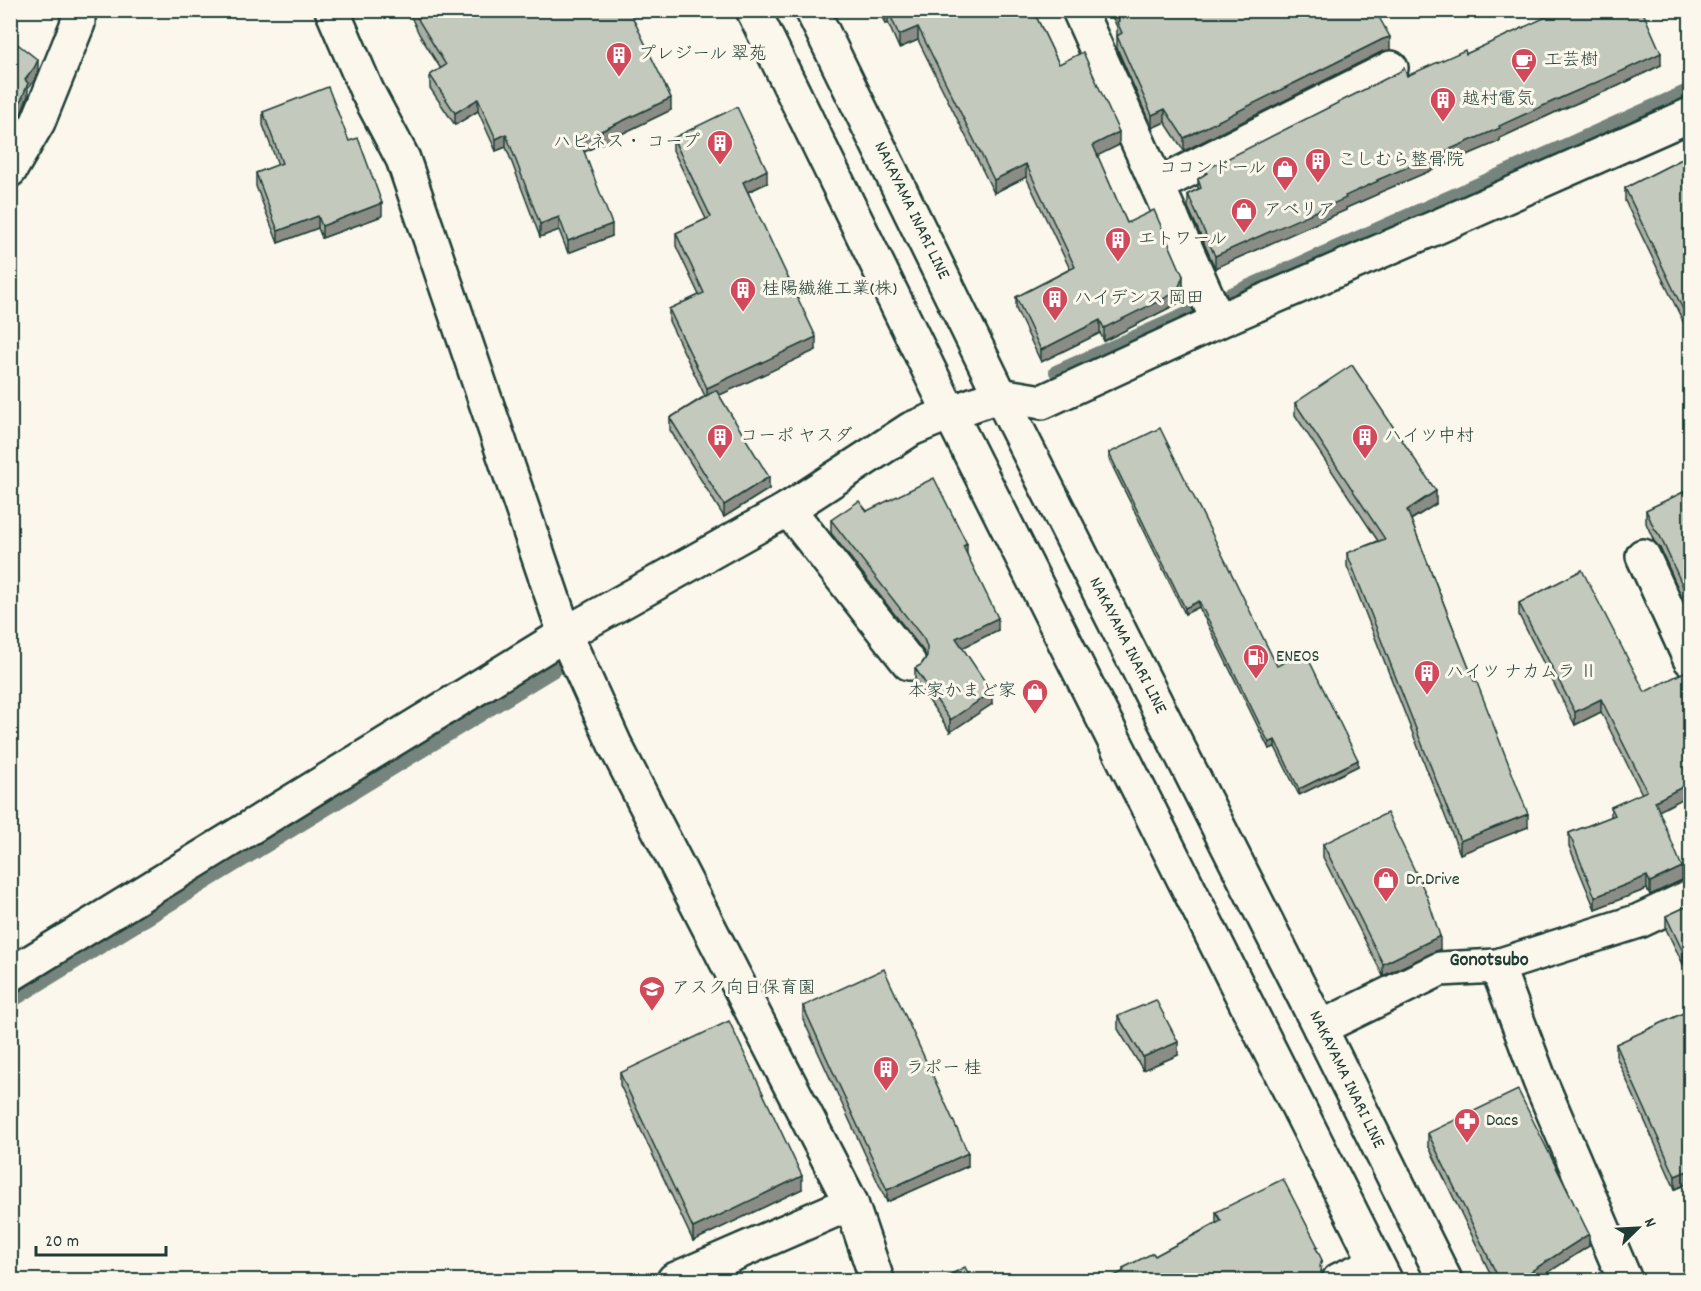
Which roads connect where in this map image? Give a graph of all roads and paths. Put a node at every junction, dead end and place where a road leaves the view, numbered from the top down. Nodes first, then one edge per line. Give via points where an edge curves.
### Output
1 (78, 10) edge
2 (332, 10) edge
3 (753, 10) edge
4 (812, 10) edge
5 (1079, 10) edge
6 (1390, 68) dead end
7 (1690, 115) edge
8 (10, 170) edge
9 (1158, 185) junction
10 (1218, 321) junction
11 (1000, 395) junction
12 (950, 412) junction
13 (788, 509) junction
14 (1643, 556) dead end
15 (565, 634) junction
16 (1690, 658) edge
17 (909, 663) dead end
18 (1690, 897) edge
19 (1497, 966) junction
20 (10, 975) edge
21 (1320, 1028) junction
22 (851, 1203) junction
23 (1380, 1272) edge
24 (674, 1281) edge
25 (876, 1281) edge
26 (1339, 1281) edge
27 (1444, 1281) edge
28 (1625, 1281) edge

1 - 8 street via 78,23 38,122
2 - 15 street via 367,91 403,159
3 - 12 street
4 - 11 street, NAKAYAMA INARI LINE
5 - 9 street
6 - 9 street
7 - 10 street
9 - 10 street
10 - 11 street via 1042,402
11 - 12 street
11 - 21 street, NAKAYAMA INARI LINE
12 - 13 street via 911,429
12 - 23 street
13 - 15 street
13 - 17 street
14 - 16 street
15 - 20 street
15 - 22 street via 615,745
18 - 19 street via 1639,921
19 - 21 street via 1440,969
19 - 28 street via 1540,1081
21 - 27 street, NAKAYAMA INARI LINE
22 - 24 street
22 - 25 street
23 - 26 street

